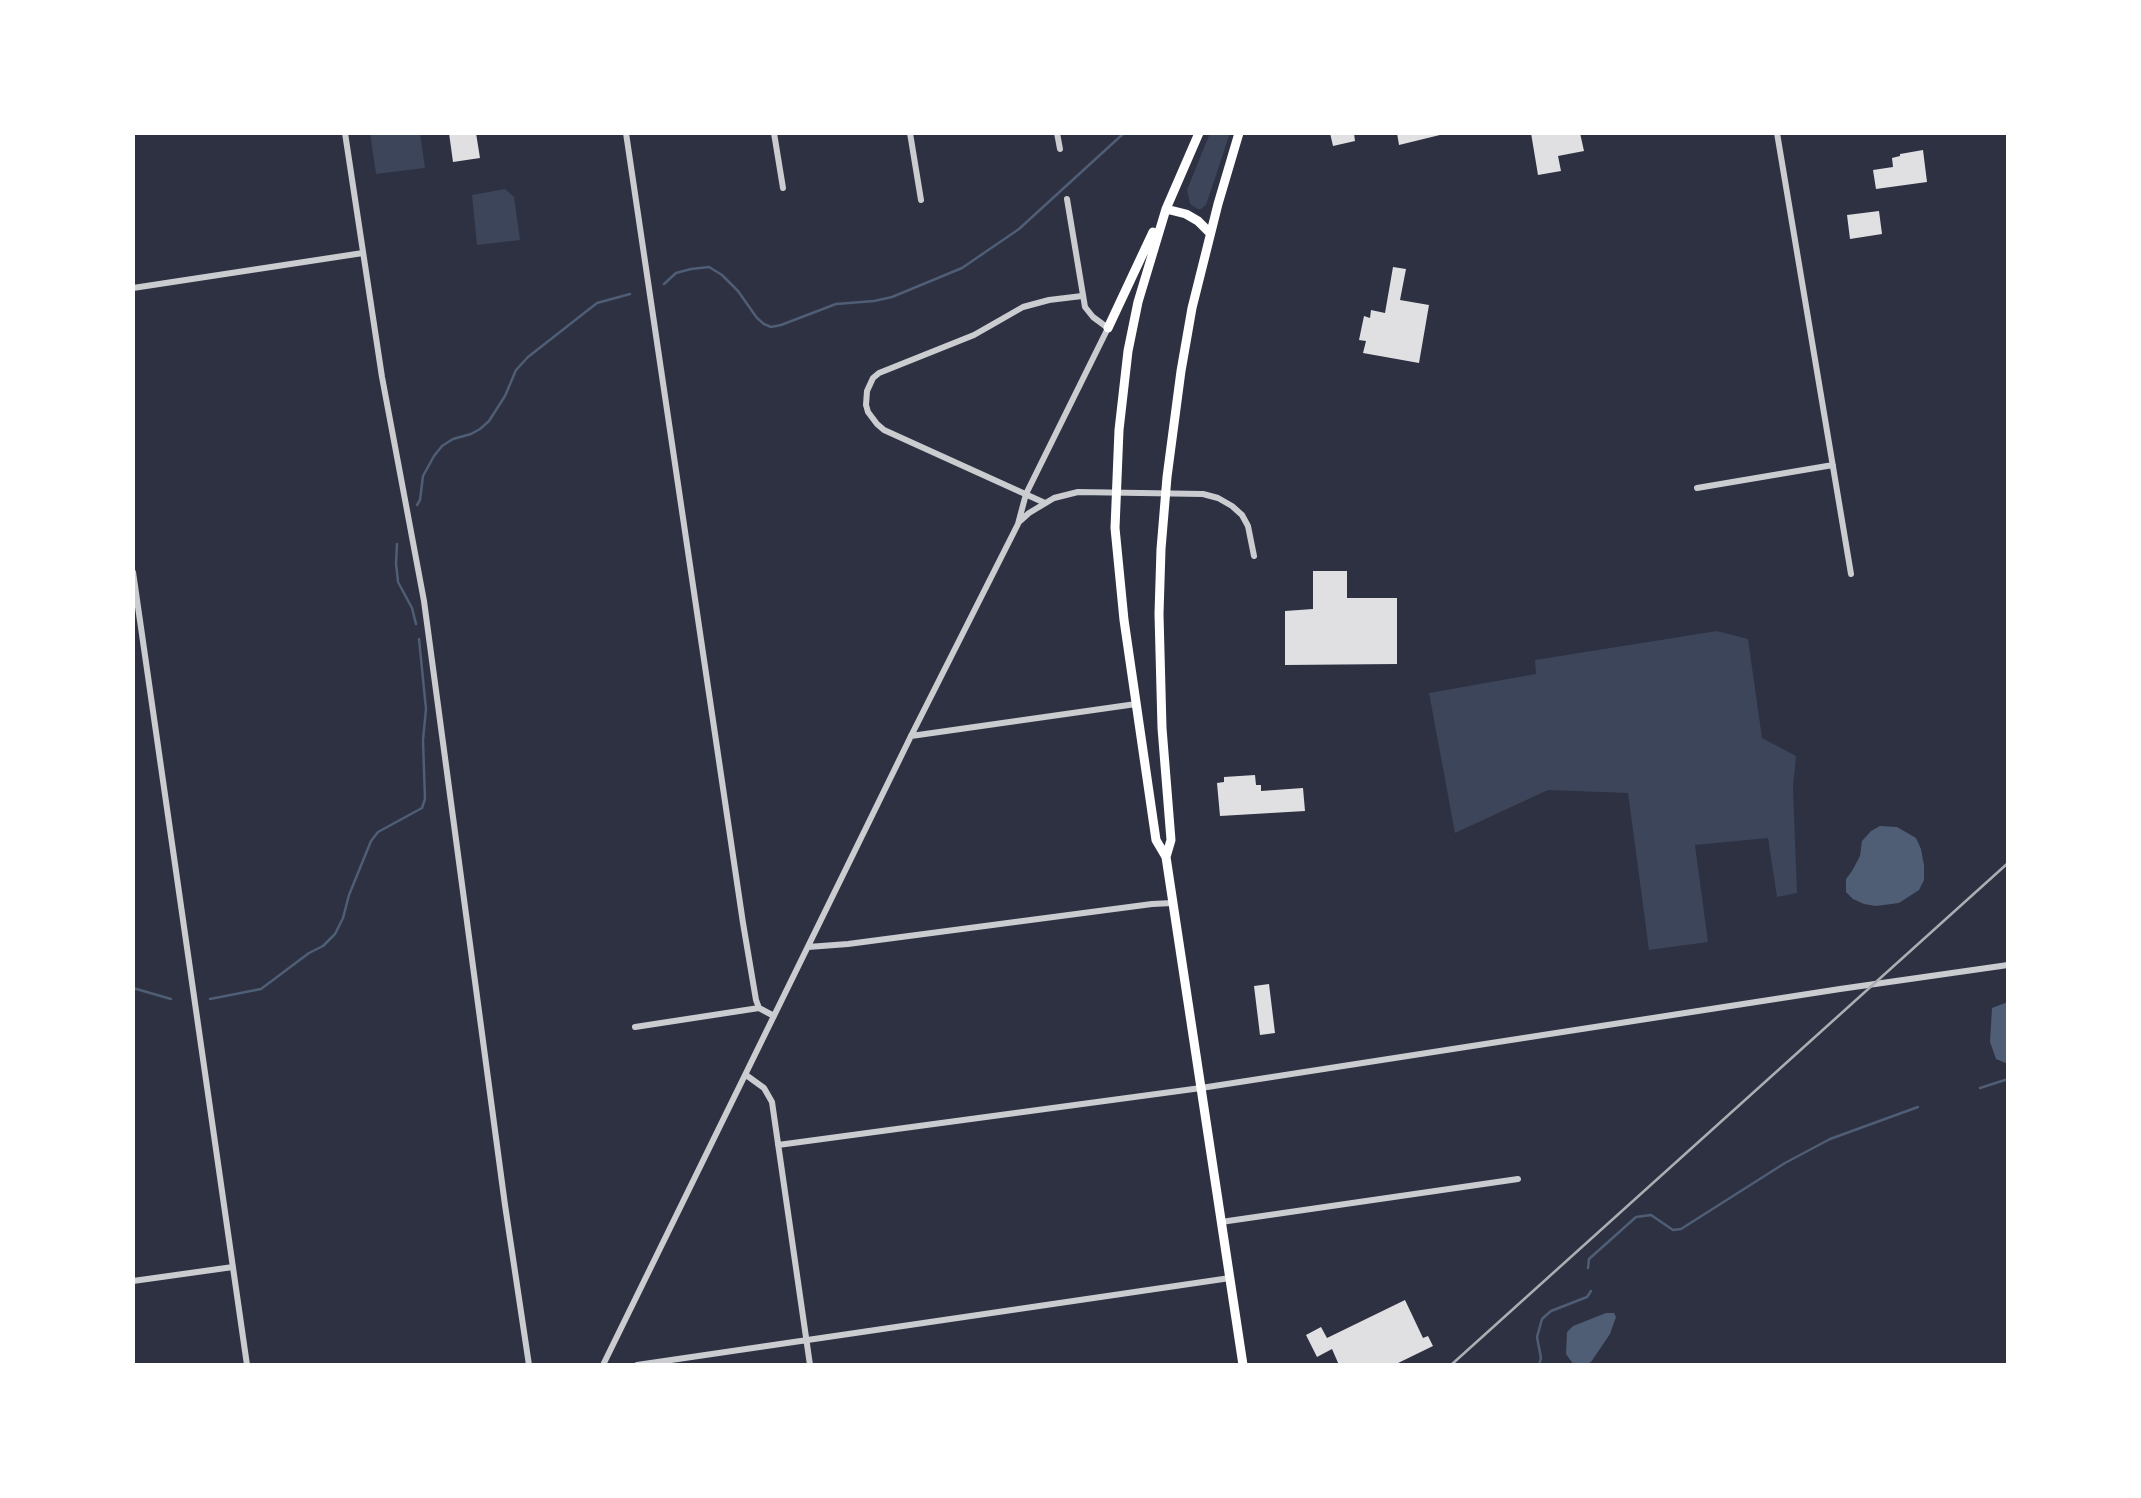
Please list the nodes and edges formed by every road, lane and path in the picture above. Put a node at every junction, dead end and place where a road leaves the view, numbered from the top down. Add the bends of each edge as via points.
1 (345, 133) edge
2 (626, 133) edge
3 (775, 133) edge
4 (910, 133) edge
5 (1057, 133) edge
6 (1199, 133) edge
7 (1239, 133) edge
8 (1777, 133) edge
9 (1060, 149) dead end
10 (783, 188) dead end
11 (920, 200) dead end
12 (1067, 200) dead end
13 (1166, 209) junction
14 (1210, 233) junction
15 (363, 253) junction
16 (133, 288) edge
17 (1082, 296) junction
18 (1108, 328) junction
19 (1833, 465) junction
20 (1697, 488) dead end
21 (1115, 492) junction
22 (1166, 492) junction
23 (1026, 494) junction
24 (1045, 503) junction
25 (1018, 524) junction
26 (1254, 556) dead end
27 (133, 572) edge
28 (1851, 574) dead end
29 (1136, 704) junction
30 (911, 736) junction
31 (1166, 857) junction
32 (1173, 903) junction
33 (808, 947) junction
34 (2008, 965) edge
35 (759, 1008) junction
36 (774, 1016) junction
37 (635, 1027) dead end
38 (746, 1075) junction
39 (1201, 1088) junction
40 (778, 1145) junction
41 (1518, 1179) dead end
42 (1222, 1222) junction
43 (233, 1267) junction
44 (1230, 1278) junction
45 (133, 1281) edge
46 (806, 1339) junction
47 (247, 1365) edge
48 (529, 1365) edge
49 (603, 1365) edge
50 (637, 1365) edge
51 (810, 1365) edge
52 (1243, 1365) edge

1 - 15 street
2 - 35 street
3 - 10 street
4 - 11 street
5 - 9 street
6 - 13 main road
7 - 14 main road
8 - 19 street
12 - 17 street
13 - 14 main road via 1186,214
13 - 18 main road
13 - 21 main road via 1128,351
14 - 22 main road via 1181,371
15 - 16 street
15 - 48 street via 424,601
17 - 18 street via 1088,313
17 - 23 street via 1023,307 974,335 879,373 867,391 868,412 884,430
18 - 23 street
19 - 20 street
19 - 28 street
21 - 22 street
21 - 24 street via 1078,492
21 - 29 main road via 1118,570
22 - 26 street via 1203,494 1232,506 1248,526
22 - 31 main road via 1160,614 1162,728 1171,840
23 - 24 street
23 - 25 street
24 - 25 street
25 - 30 street
27 - 43 street
29 - 30 street
29 - 31 main road via 1156,840
30 - 33 street
31 - 32 main road
32 - 33 street
32 - 39 main road
33 - 36 street
34 - 39 street
35 - 36 street
35 - 37 street
36 - 38 street
38 - 40 street via 769,1094
38 - 49 street
39 - 40 street
39 - 42 main road
40 - 46 street
41 - 42 street
42 - 44 main road
43 - 45 street
43 - 47 street
44 - 46 street
44 - 52 main road
46 - 50 street
46 - 51 street

